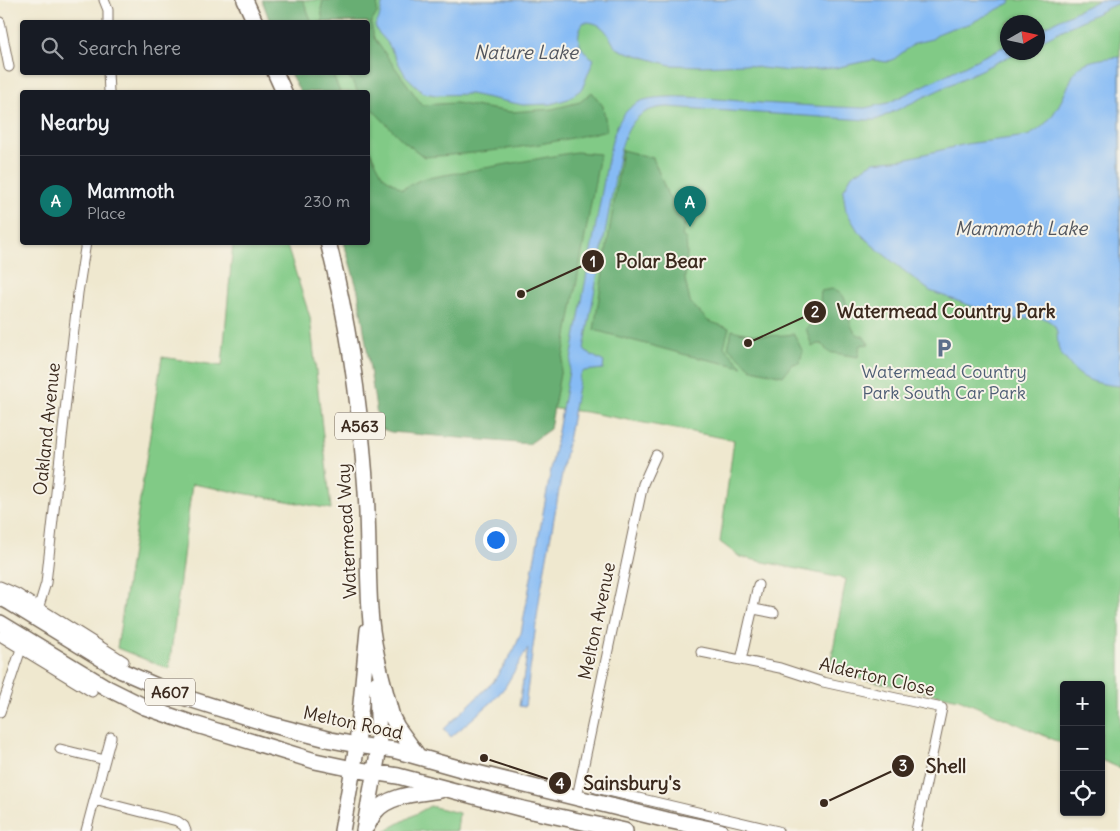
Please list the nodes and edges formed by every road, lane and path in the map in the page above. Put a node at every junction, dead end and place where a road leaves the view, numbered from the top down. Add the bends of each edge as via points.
1 (104, 0) edge
2 (245, 0) edge
3 (108, 20) edge
4 (253, 20) edge
5 (0, 22) edge
6 (9, 67) dead end
7 (108, 75) edge
8 (276, 75) edge
9 (109, 90) edge
10 (283, 90) edge
11 (86, 245) edge
12 (329, 245) edge
13 (656, 455) dead end
14 (0, 586) edge
15 (758, 586) dead end
16 (0, 598) edge
17 (754, 609) junction
18 (370, 611) junction
19 (774, 613) dead end
20 (37, 614) junction
21 (0, 623) edge
22 (0, 636) edge
23 (23, 643) junction
24 (376, 649) junction
25 (701, 652) dead end
26 (741, 660) junction
27 (123, 666) junction
28 (113, 691) junction
29 (92, 692) dead end
30 (0, 712) edge
31 (110, 738) dead end
32 (357, 745) junction
33 (379, 748) junction
34 (60, 749) dead end
35 (418, 756) junction
36 (105, 760) junction
37 (354, 769) junction
38 (376, 772) junction
39 (596, 788) dead end
40 (447, 789) junction
41 (577, 797) junction
42 (94, 800) junction
43 (628, 803) junction
44 (680, 827) edge
45 (86, 831) edge
46 (186, 831) edge
47 (342, 831) edge
48 (364, 831) edge
49 (625, 831) edge
50 (670, 831) edge
51 (720, 831) edge
52 (778, 831) edge
53 (916, 831) edge

1 - 3 street
2 - 4 main road
5 - 6 street
7 - 9 street
8 - 10 main road
11 - 20 street, Oakland Avenue via 46,583
12 - 18 main road, Watermead Way / A563 via 353,366 365,477
13 - 41 street, Melton Avenue via 643,484
14 - 20 street via 16,593
15 - 17 street
16 - 20 main road, Melton Road / A607
17 - 19 street
17 - 26 street
18 - 24 main road, Watermead Way / A563
18 - 32 main road, Watermead Way / A563
20 - 27 main road, Melton Road / A607
21 - 23 main road, A607
22 - 23 street
23 - 28 main road, A607
23 - 29 street
23 - 30 street
24 - 33 main road, Watermead Way / A563
24 - 35 main road, Watermead Way / A563 via 392,718
25 - 26 street, Alderton Close
26 - 53 street, Alderton Close via 780,668 822,682 942,708
27 - 28 main road
27 - 32 main road, Melton Road / A607 via 178,695 294,730
28 - 37 main road, A607 via 145,707 194,724 315,761
31 - 36 street
32 - 33 main road, Melton Road / A607
32 - 37 main road, Watermead Way / A563
33 - 35 main road, Melton Road / A607
33 - 38 main road, Watermead Way / A563
34 - 36 street
35 - 41 main road, Melton Road / A607
36 - 42 street
37 - 38 main road, A607
37 - 47 main road, Watermead Way
38 - 40 main road, A607
38 - 48 main road, Watermead Way
39 - 43 street
40 - 48 main road, A607 via 386,803 376,811
40 - 49 main road, A607 via 524,810
41 - 43 main road, Melton Road / A607
42 - 45 street
42 - 46 street via 177,821
43 - 44 main road, Melton Road / A607
43 - 50 main road
43 - 52 street via 698,811
44 - 51 main road, Melton Road / A607

